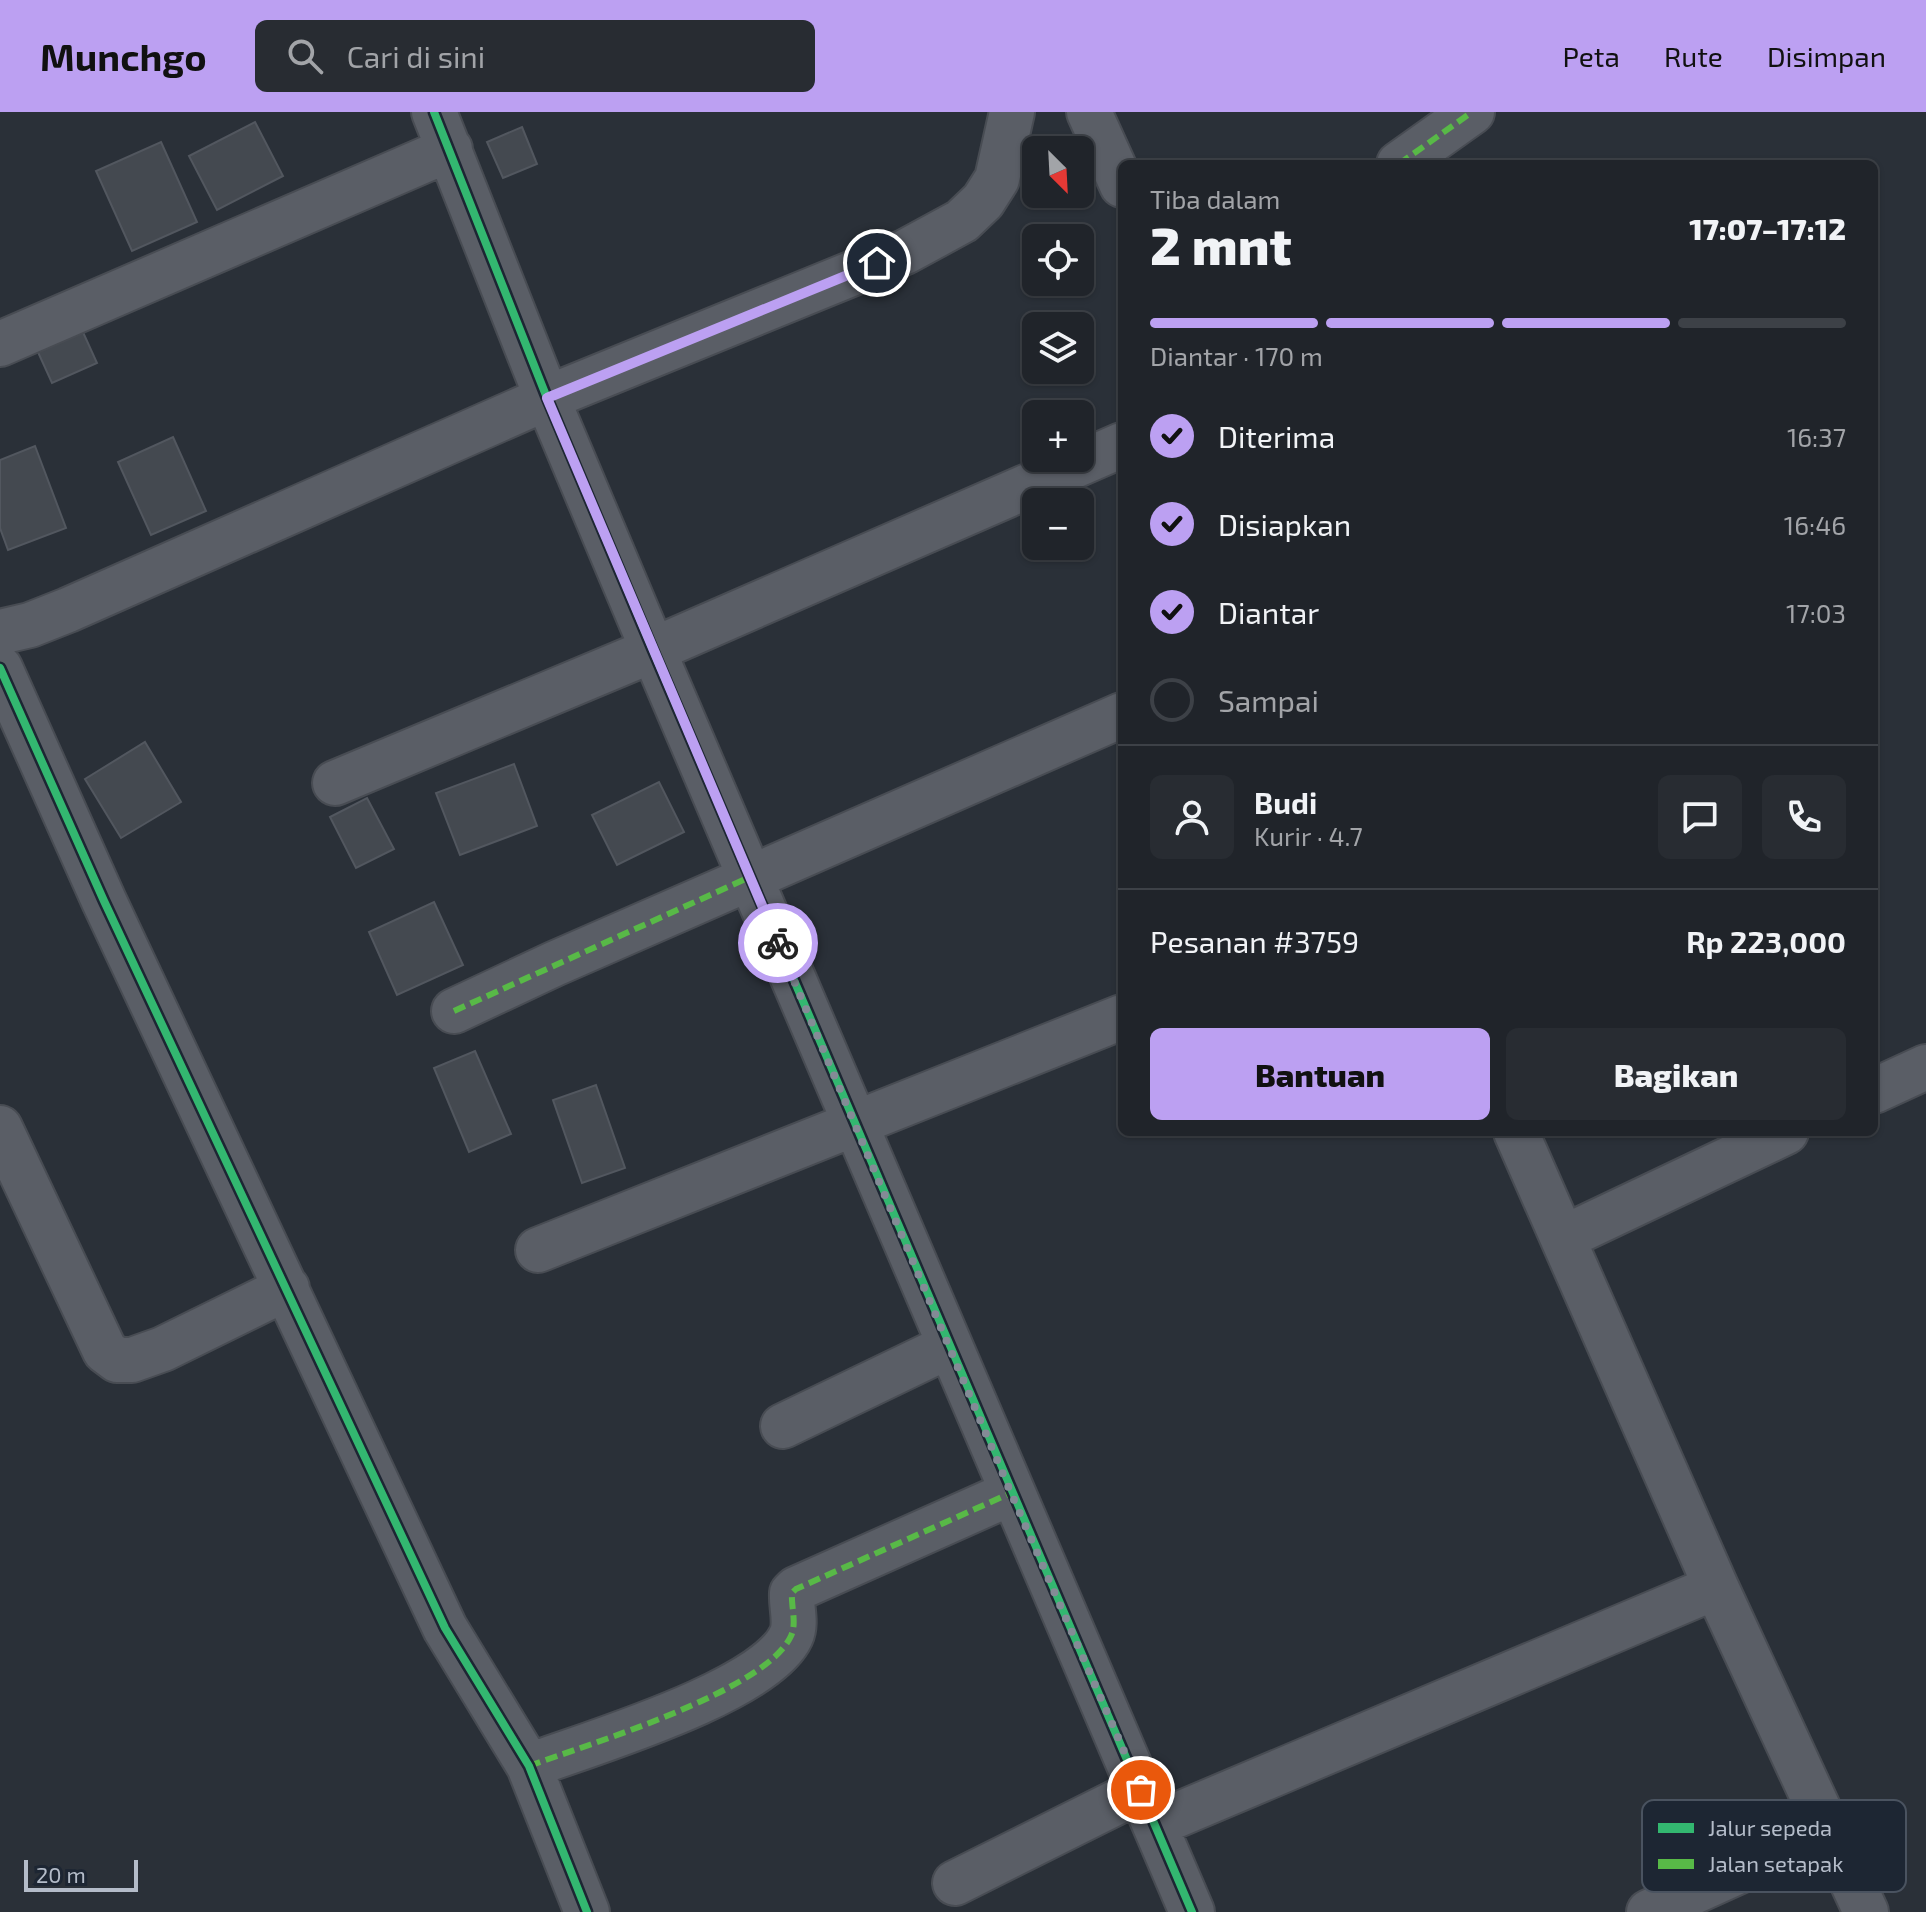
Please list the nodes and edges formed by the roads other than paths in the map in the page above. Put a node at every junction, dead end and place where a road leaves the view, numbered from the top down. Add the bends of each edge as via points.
1 (1012, 112) edge
2 (1089, 112) edge
3 (1472, 112) edge
4 (442, 131) edge
5 (1405, 160) edge
6 (1118, 176) edge
7 (0, 344) edge
8 (547, 398) junction
9 (1118, 447) edge
10 (0, 632) edge
11 (653, 650) junction
12 (0, 668) edge
13 (1118, 717) edge
14 (335, 783) dead end
15 (750, 877) junction
16 (454, 1011) dead end
17 (1118, 1019) edge
18 (1926, 1067) edge
19 (1878, 1089) edge
20 (856, 1125) junction
21 (1518, 1136) edge
22 (1778, 1136) edge
23 (4, 1146) edge
24 (1563, 1238) junction
25 (538, 1250) dead end
26 (287, 1288) junction
27 (949, 1346) junction
28 (783, 1426) dead end
29 (1011, 1493) junction
30 (1716, 1587) junction
31 (529, 1766) junction
32 (1816, 1800) edge
33 (1149, 1807) junction
34 (955, 1883) dead end
35 (1693, 1892) edge
36 (1857, 1892) edge
37 (587, 1912) edge
38 (1192, 1912) edge
39 (1649, 1912) edge
40 (1866, 1912) edge

1 - 8 street via 997,179 962,221 905,252
2 - 6 street
3 - 5 street
4 - 7 street
4 - 8 street
8 - 10 street via 68,610
8 - 11 street
9 - 11 street
11 - 14 street
11 - 15 street
12 - 26 street
13 - 15 street
15 - 16 street
15 - 20 street
17 - 20 street
18 - 19 street
20 - 25 street
20 - 27 street
21 - 24 street
22 - 24 street
23 - 26 street via 105,1351 117,1360 163,1349
24 - 30 street
26 - 31 street via 445,1628
27 - 28 street
27 - 29 street
29 - 31 street via 796,1589 791,1598 791,1636 768,1664 749,1675 690,1706
29 - 33 street
30 - 32 street
30 - 33 street
31 - 37 street
33 - 34 street
33 - 38 street
35 - 39 street
36 - 40 street

